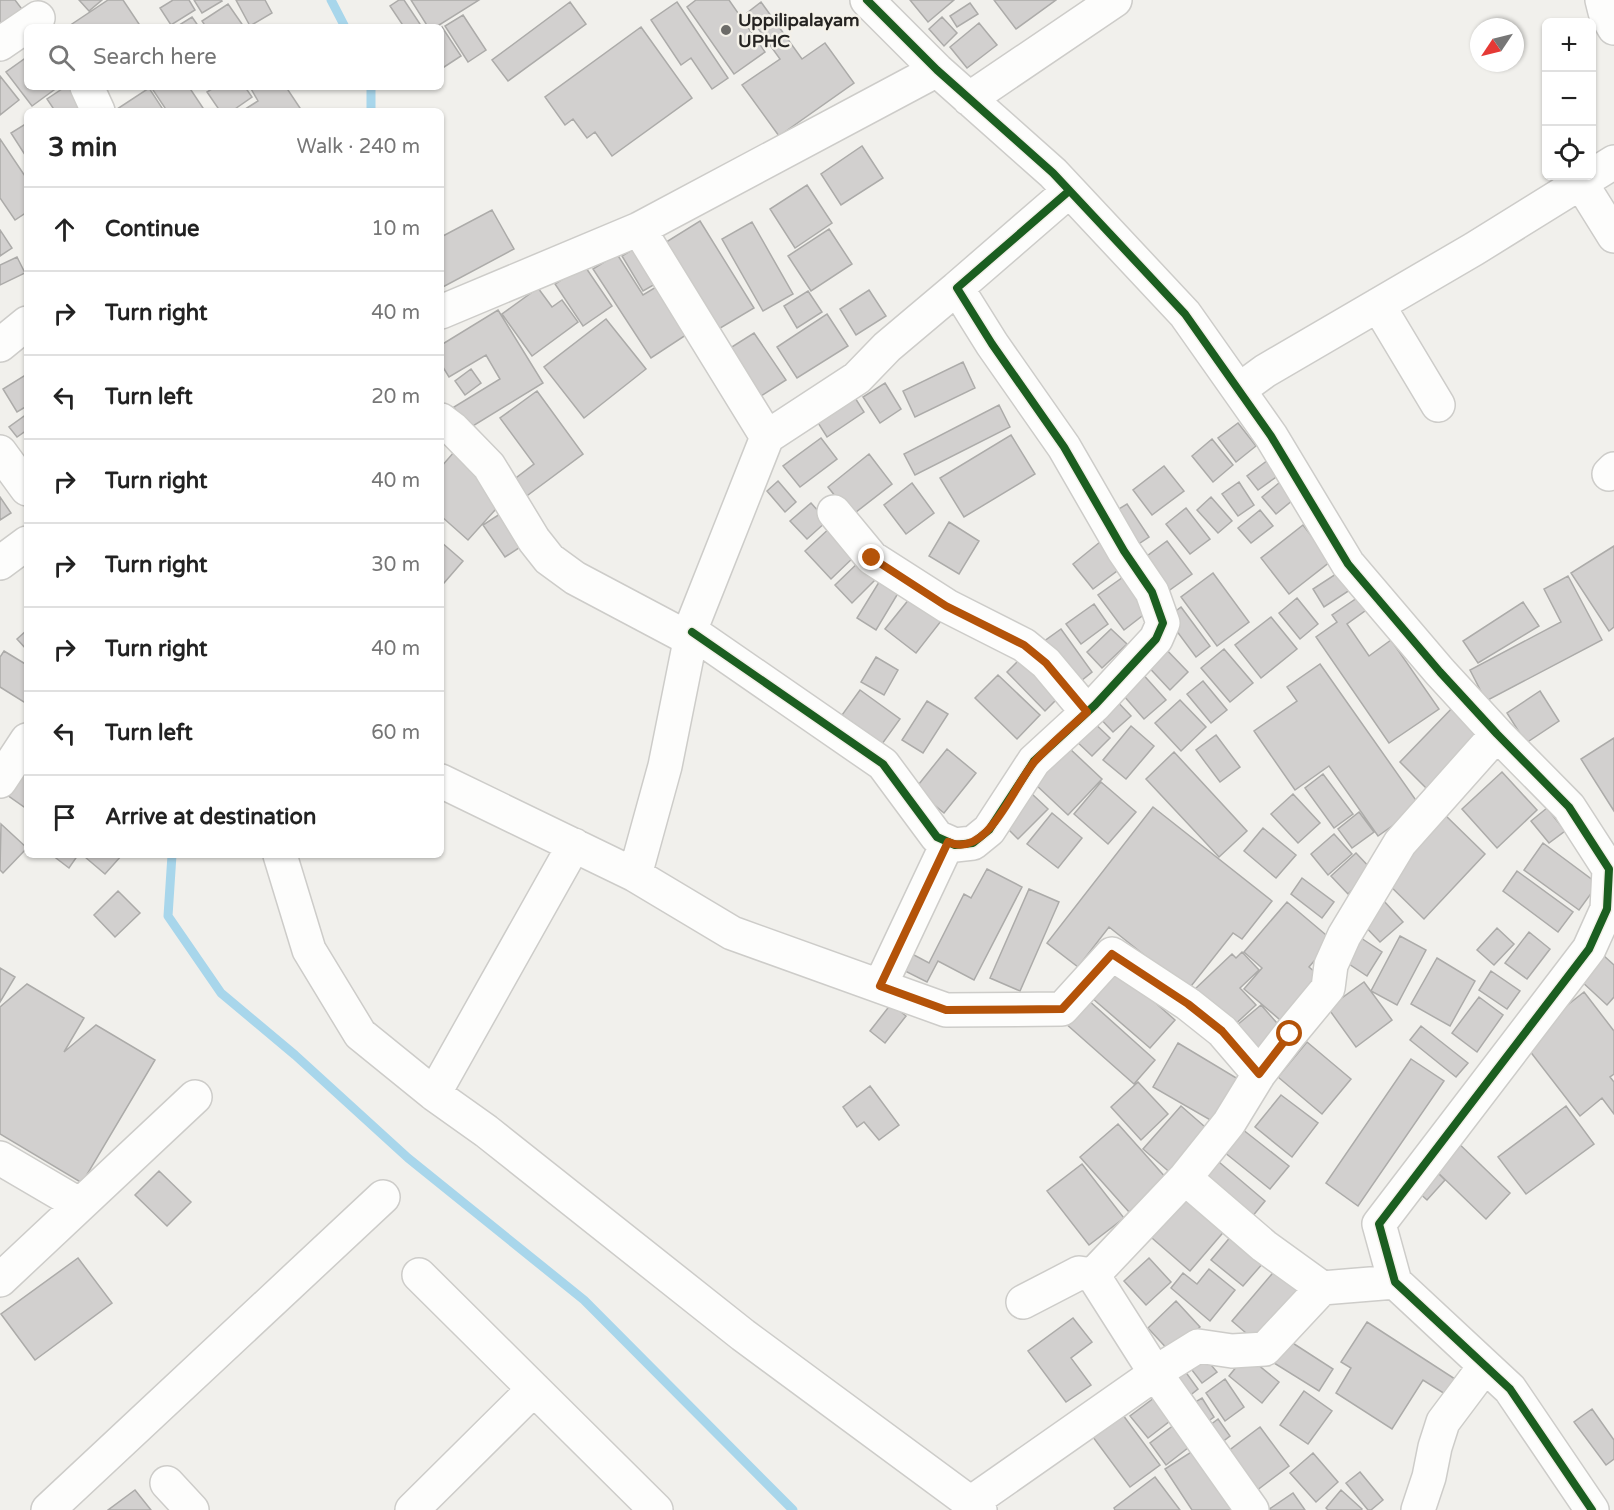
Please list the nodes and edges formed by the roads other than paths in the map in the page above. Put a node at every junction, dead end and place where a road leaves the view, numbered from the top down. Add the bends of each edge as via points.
1 (867, 0) edge
2 (1114, 0) edge
3 (1602, 0) edge
4 (44, 15) edge
5 (30, 24) edge
6 (24, 28) edge
7 (1614, 28) edge
8 (0, 44) edge
9 (937, 70) junction
10 (88, 90) edge
11 (969, 99) junction
12 (97, 108) edge
13 (1614, 162) edge
14 (1581, 183) junction
15 (1069, 191) junction
16 (639, 229) junction
17 (1614, 236) edge
18 (957, 288) junction
19 (1378, 305) junction
20 (444, 311) edge
21 (24, 325) edge
22 (0, 345) edge
23 (1239, 390) junction
24 (1438, 405) dead end
25 (444, 422) edge
26 (767, 437) junction
27 (0, 452) edge
28 (24, 485) edge
29 (834, 512) dead end
30 (24, 545) edge
31 (0, 563) edge
32 (691, 636) junction
33 (1087, 712) junction
34 (1497, 734) junction
35 (24, 745) edge
36 (0, 781) edge
37 (444, 782) edge
38 (948, 842) junction
39 (574, 844) junction
40 (281, 858) edge
41 (635, 875) junction
42 (1610, 908) edge
43 (880, 986) junction
44 (1259, 1074) junction
45 (434, 1094) junction
46 (195, 1097) dead end
47 (0, 1158) edge
48 (1185, 1178) junction
49 (383, 1197) dead end
50 (80, 1205) junction
51 (419, 1275) dead end
52 (1093, 1275) junction
53 (0, 1280) edge
54 (1395, 1282) junction
55 (1322, 1288) junction
56 (1023, 1302) dead end
57 (1485, 1366) junction
58 (1156, 1374) junction
59 (534, 1389) junction
60 (167, 1483) dead end
61 (976, 1506) edge
62 (48, 1510) edge
63 (192, 1510) edge
64 (412, 1510) edge
65 (656, 1510) edge
66 (1252, 1510) edge
67 (1418, 1510) edge
68 (1592, 1510) edge

1 - 9 street
2 - 11 street
3 - 7 street
4 - 5 street
6 - 8 street
9 - 11 street
9 - 16 street
10 - 12 street
11 - 15 street
13 - 14 street
14 - 17 street
14 - 19 street
15 - 18 street
15 - 23 street via 1185,314
16 - 20 street
16 - 26 street
18 - 26 street via 857,378
18 - 33 street via 1064,447 1152,592 1163,623 1156,639
19 - 23 street
19 - 24 street
21 - 22 street
23 - 34 street via 1348,564
25 - 32 street via 489,466 549,559 575,578
26 - 32 street
27 - 28 street
29 - 33 street via 872,558 946,606 1024,645 1046,663
30 - 31 street
32 - 38 street via 883,765 937,837
32 - 41 street via 664,766
33 - 38 street via 1034,761 989,830 973,843
34 - 42 street via 1569,807 1609,869
34 - 44 street via 1400,843 1344,936 1331,965 1328,988
35 - 36 street
37 - 39 street
38 - 43 street
39 - 41 street
39 - 45 street
40 - 45 street via 309,950 360,1034
41 - 43 street via 732,933
42 - 54 street via 1588,950 1379,1224
43 - 44 street via 946,1010 1062,1009 1112,954 1222,1031
44 - 48 street via 1229,1123
45 - 61 street via 743,1335
46 - 50 street
47 - 50 street
48 - 52 street
48 - 55 street via 1264,1246
49 - 62 street
50 - 53 street
51 - 59 street
52 - 56 street via 1079,1273
52 - 58 street
54 - 55 street
54 - 57 street
55 - 58 street via 1265,1348 1233,1351 1198,1346
57 - 67 street via 1443,1422
57 - 68 street via 1509,1389
58 - 61 street
58 - 66 street
59 - 64 street
59 - 65 street
60 - 63 street

